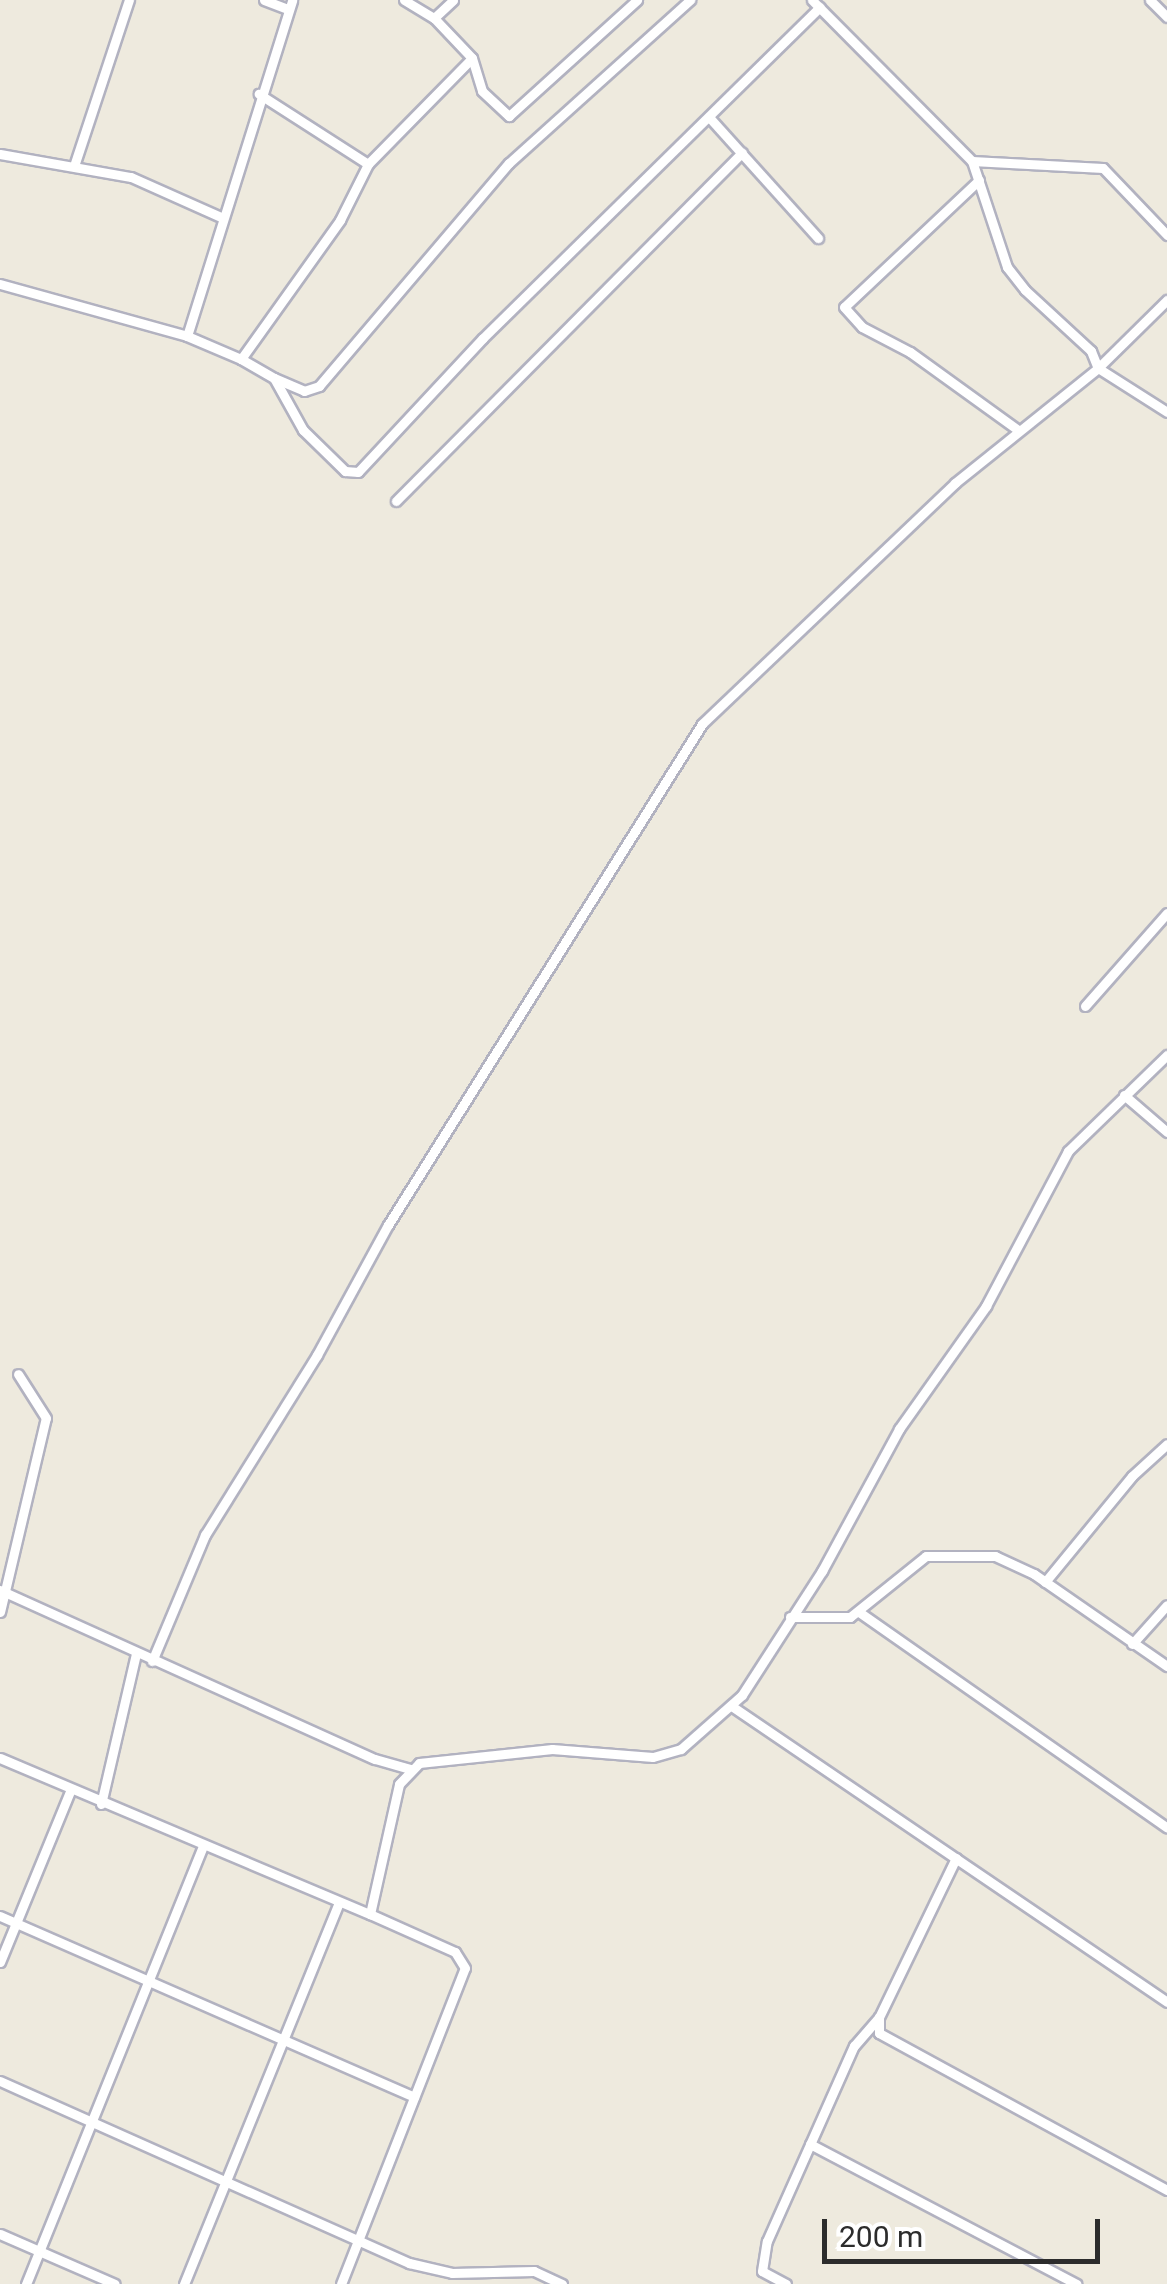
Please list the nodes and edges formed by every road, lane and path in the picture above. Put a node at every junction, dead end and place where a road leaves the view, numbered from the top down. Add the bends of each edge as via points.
1 (128, 0) edge
2 (264, 0) edge
3 (404, 0) edge
4 (452, 0) edge
5 (637, 0) edge
6 (690, 0) edge
7 (1150, 0) edge
8 (816, 3) edge
9 (290, 5) edge
10 (434, 18) junction
11 (1167, 18) edge
12 (472, 58) junction
13 (260, 94) junction
14 (709, 117) junction
15 (742, 152) junction
16 (0, 154) edge
17 (972, 161) junction
18 (368, 164) junction
19 (74, 166) junction
20 (979, 180) junction
21 (227, 196) junction
22 (199, 203) junction
23 (221, 217) junction
24 (1167, 235) edge
25 (818, 238) dead end
26 (0, 284) edge
27 (1167, 302) edge
28 (187, 336) junction
29 (241, 359) junction
30 (1098, 368) junction
31 (274, 378) junction
32 (1167, 412) edge
33 (1018, 430) junction
34 (396, 502) dead end
35 (1167, 913) edge
36 (1085, 1006) dead end
37 (1167, 1055) edge
38 (1124, 1096) junction
39 (1167, 1132) edge
40 (18, 1374) dead end
41 (1167, 1444) edge
42 (1045, 1582) junction
43 (2, 1591) edge
44 (1167, 1605) edge
45 (0, 1612) edge
46 (859, 1612) junction
47 (790, 1617) junction
48 (1132, 1644) junction
49 (136, 1654) junction
50 (152, 1661) junction
51 (1167, 1666) edge
52 (733, 1707) junction
53 (0, 1758) edge
54 (411, 1768) junction
55 (70, 1791) junction
56 (101, 1804) junction
57 (1167, 1828) edge
58 (203, 1846) junction
59 (956, 1858) junction
60 (340, 1903) junction
61 (370, 1914) junction
62 (0, 1916) edge
63 (16, 1922) junction
64 (0, 1962) edge
65 (150, 1982) junction
66 (1167, 2002) edge
67 (879, 2017) junction
68 (281, 2043) junction
69 (0, 2081) edge
70 (414, 2098) junction
71 (90, 2122) junction
72 (810, 2144) junction
73 (226, 2181) junction
74 (1167, 2190) edge
75 (0, 2234) edge
76 (358, 2240) junction
77 (40, 2250) junction
78 (26, 2284) edge
79 (116, 2284) edge
80 (184, 2284) edge
81 (341, 2284) edge
82 (562, 2284) edge
83 (786, 2284) edge
84 (1077, 2284) edge

1 - 19 street
2 - 9 street
3 - 10 street
4 - 10 street
5 - 12 street via 509,116 482,91
6 - 31 street via 509,163 319,386 304,391
7 - 11 street
8 - 14 street
8 - 17 street
9 - 13 street
10 - 12 street
12 - 18 street
13 - 18 street
13 - 21 street
14 - 15 street
14 - 31 street via 483,338 358,472 345,470 303,430
15 - 25 street
15 - 34 street
16 - 19 street
17 - 20 street
17 - 24 street via 1104,168
18 - 29 street via 340,220
19 - 22 street via 131,177
20 - 30 street via 1007,266 1090,351
20 - 33 street via 844,306 862,327 900,345
21 - 22 street
21 - 23 street
22 - 23 street
23 - 28 street
26 - 28 street
27 - 30 street
28 - 29 street
29 - 31 street
30 - 32 street
30 - 33 street
33 - 50 street via 817,610 695,734 388,1225 318,1355 215,1519
35 - 36 street
37 - 38 street
38 - 39 street
38 - 47 street via 1068,1152 986,1306 899,1429
40 - 43 street via 46,1418
41 - 42 street via 1132,1476
42 - 46 street via 994,1556 926,1556
42 - 48 street
43 - 45 street
43 - 49 street
44 - 48 street
46 - 47 street via 838,1620
46 - 57 street
47 - 52 street
48 - 51 street
49 - 50 street
49 - 56 street
50 - 54 street
52 - 54 street via 666,1755 552,1749 438,1758
52 - 59 street
53 - 55 street
54 - 61 street via 397,1793
55 - 56 street
55 - 63 street
56 - 58 street
58 - 60 street
58 - 65 street
59 - 66 street
59 - 67 street
60 - 61 street
60 - 68 street
61 - 70 street via 455,1952 465,1964
62 - 63 street
63 - 64 street
63 - 65 street
65 - 68 street
65 - 71 street
67 - 72 street via 854,2046
67 - 74 street via 877,2030 886,2041
68 - 70 street
68 - 73 street
69 - 71 street
70 - 76 street
71 - 73 street
71 - 77 street
72 - 83 street via 764,2256 762,2271
72 - 84 street
73 - 76 street
73 - 80 street
75 - 77 street
76 - 81 street
76 - 82 street via 434,2270 534,2271
77 - 78 street
77 - 79 street

